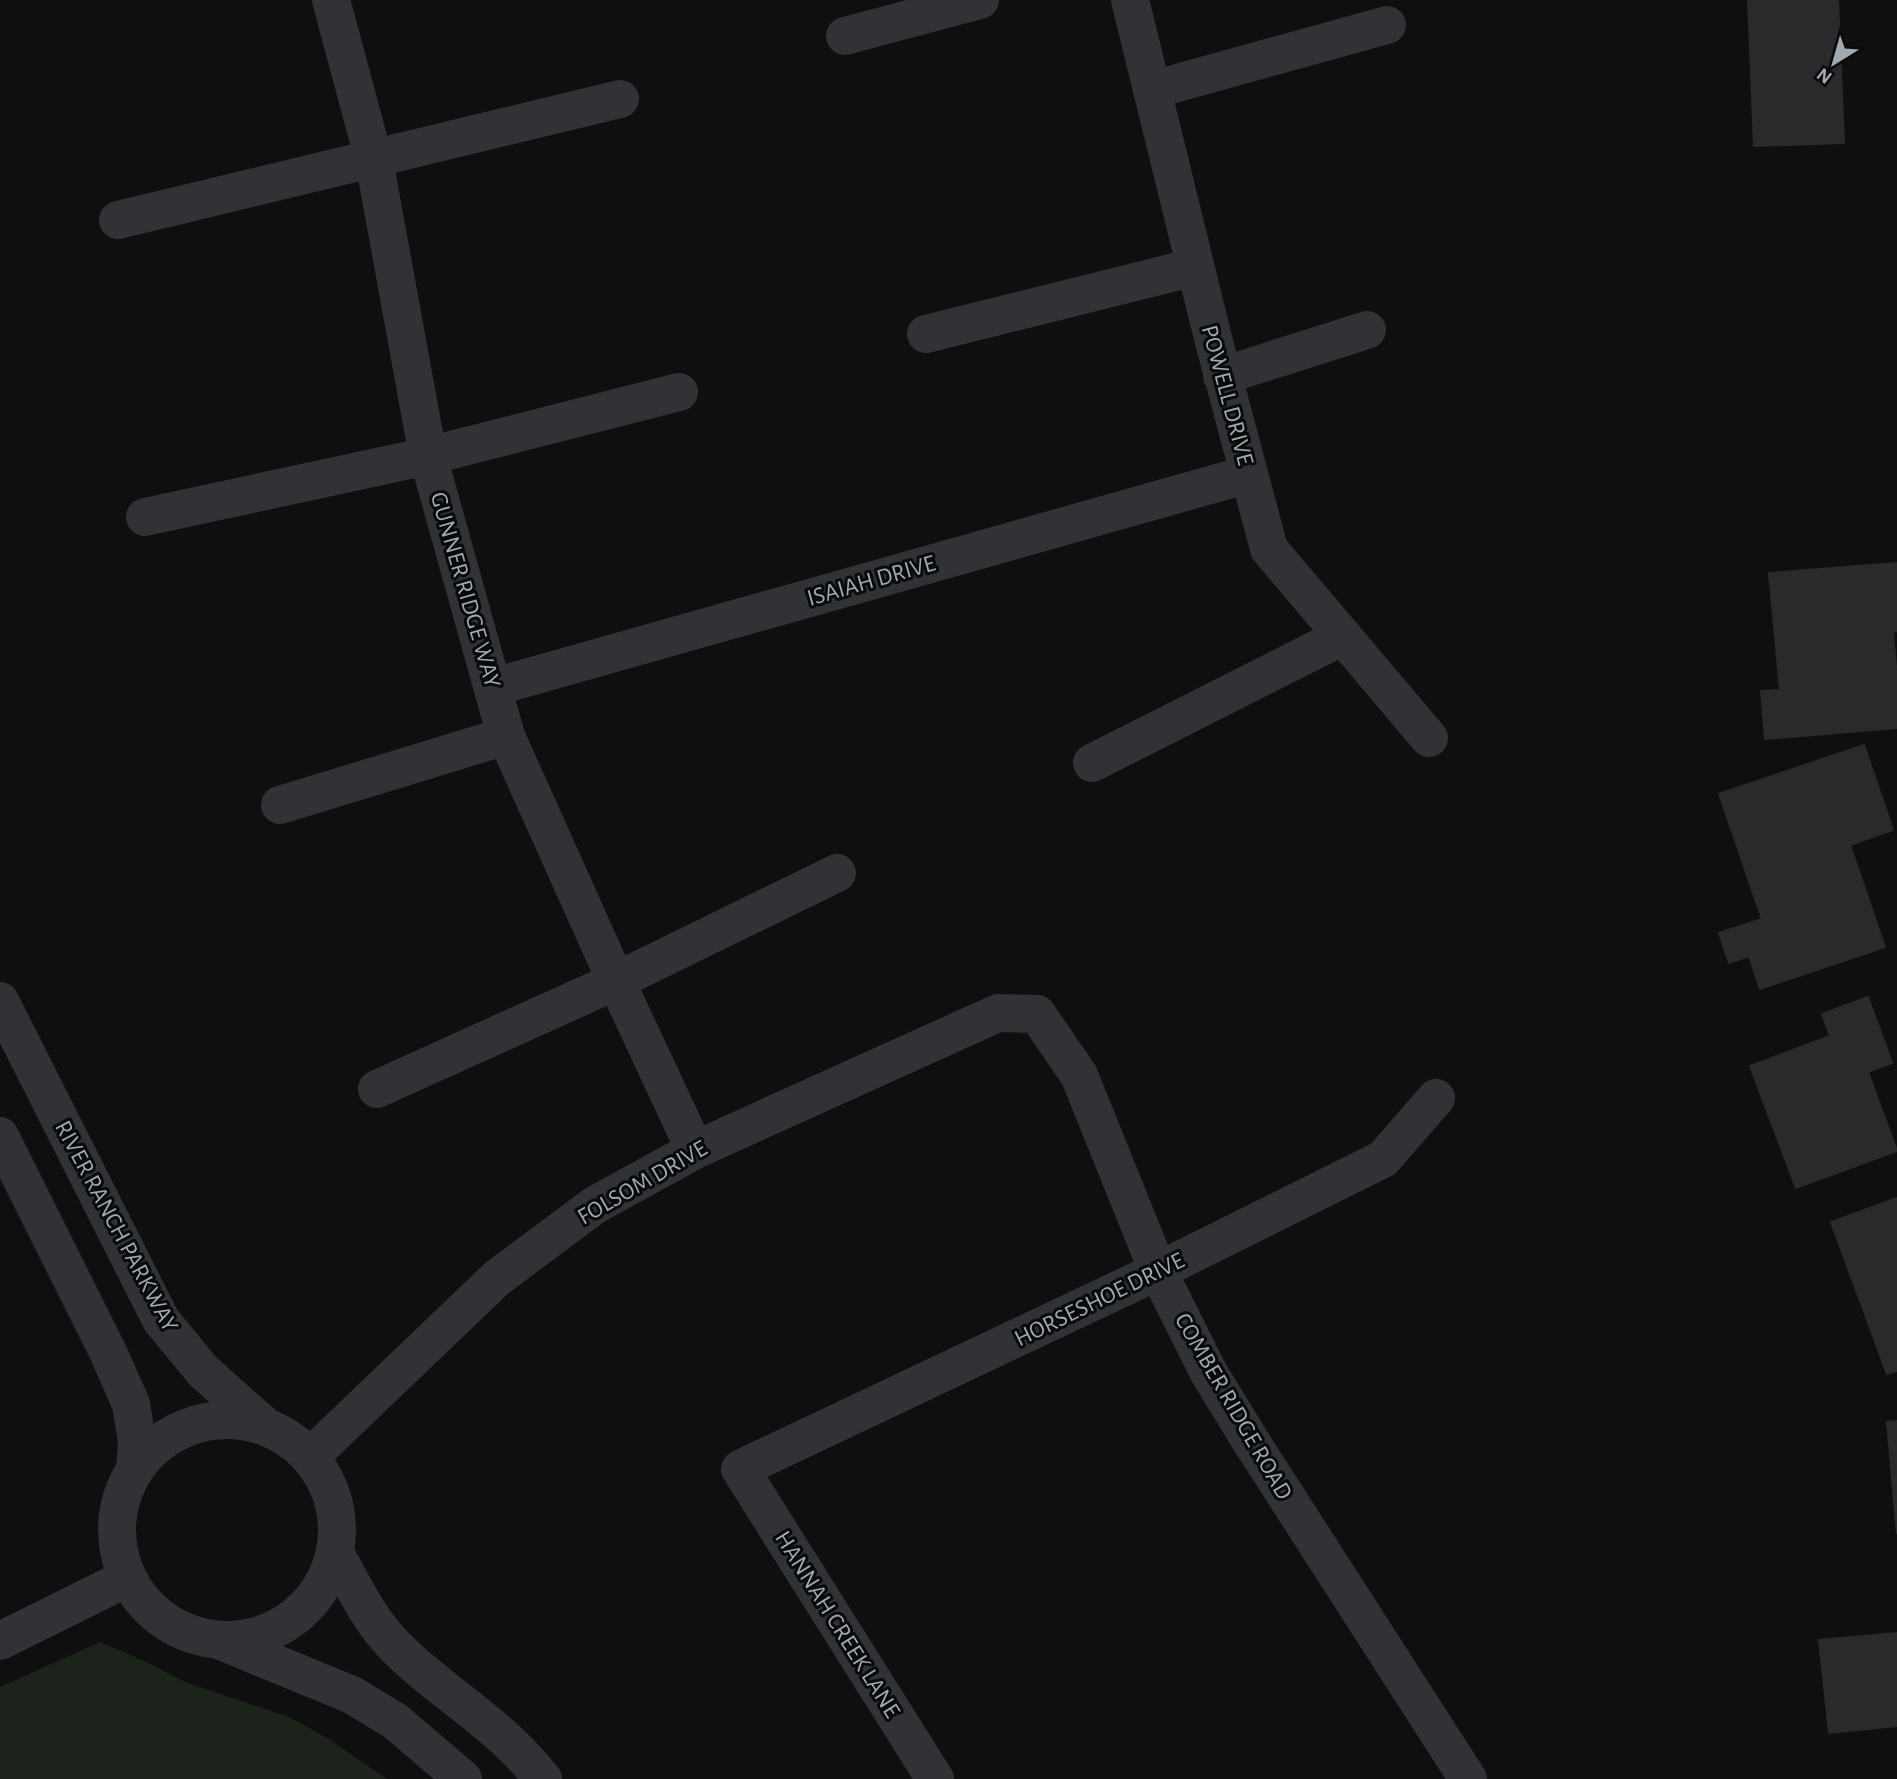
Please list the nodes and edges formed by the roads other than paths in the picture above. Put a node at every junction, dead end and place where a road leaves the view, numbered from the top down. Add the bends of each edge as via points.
1 (331, 0) edge
2 (980, 0) edge
3 (1130, 0) edge
4 (1387, 25) dead end
5 (845, 36) dead end
6 (1152, 90) junction
7 (620, 99) dead end
8 (374, 159) junction
9 (118, 220) dead end
10 (1195, 267) junction
11 (1367, 330) dead end
12 (926, 334) dead end
13 (1222, 376) junction
14 (679, 392) dead end
15 (428, 456) junction
16 (1249, 474) junction
17 (145, 517) dead end
18 (1343, 636) junction
19 (494, 687) junction
20 (506, 736) junction
21 (1429, 738) dead end
22 (1092, 763) dead end
23 (280, 805) dead end
24 (837, 873) dead end
25 (615, 981) junction
26 (0, 1001) edge
27 (1037, 1014) joint
28 (377, 1089) dead end
29 (1436, 1098) dead end
30 (0, 1136) edge
31 (695, 1150) junction
32 (1158, 1271) junction
33 (266, 1427) junction
34 (310, 1457) junction
35 (135, 1469) junction
36 (740, 1469) joint
37 (335, 1553) junction
38 (127, 1578) junction
39 (219, 1640) junction
40 (0, 1641) edge
41 (463, 1779) edge
42 (543, 1779) edge
43 (935, 1779) edge
44 (1468, 1779) edge

1 - 8 street, GUNNER RIDGE WAY
2 - 5 street
3 - 6 street, POWELL DRIVE
4 - 6 street
6 - 10 street, POWELL DRIVE
7 - 8 street
8 - 9 street
8 - 15 street, GUNNER RIDGE WAY
10 - 12 street
10 - 13 street, POWELL DRIVE
11 - 13 street
13 - 16 street, POWELL DRIVE
14 - 15 street
15 - 17 street
15 - 19 street, GUNNER RIDGE WAY
16 - 18 street, POWELL DRIVE via 1269,549
16 - 19 street, ISAIAH DRIVE
18 - 21 street, POWELL DRIVE
18 - 22 street
19 - 20 street, GUNNER RIDGE WAY
20 - 23 street
20 - 25 street, GUNNER RIDGE WAY
24 - 25 street
25 - 28 street
25 - 31 street, GUNNER RIDGE WAY
26 - 33 street, RIVER RANCH PARKWAY via 161,1320 203,1371
27 - 31 street, FOLSOM DRIVE via 998,1013
27 - 32 street, COMBER RIDGE ROAD via 1079,1074
29 - 32 street, HORSESHOE DRIVE via 1383,1159
30 - 35 street via 131,1404 137,1442
31 - 34 street, FOLSOM DRIVE via 595,1205 497,1278
32 - 36 street, HORSESHOE DRIVE
32 - 44 street, COMBER RIDGE ROAD via 1209,1373
33 - 34 street
33 - 35 street via 234,1419 193,1425 170,1434
34 - 37 street via 331,1492 338,1533
35 - 38 street via 122,1494 117,1522 118,1551
36 - 43 street, HANNAH CREEK LANE
37 - 39 street via 316,1596 294,1618 250,1637
37 - 42 street via 390,1641 523,1755
38 - 39 street via 146,1605 172,1625
38 - 40 street
39 - 41 street via 352,1695 395,1721

